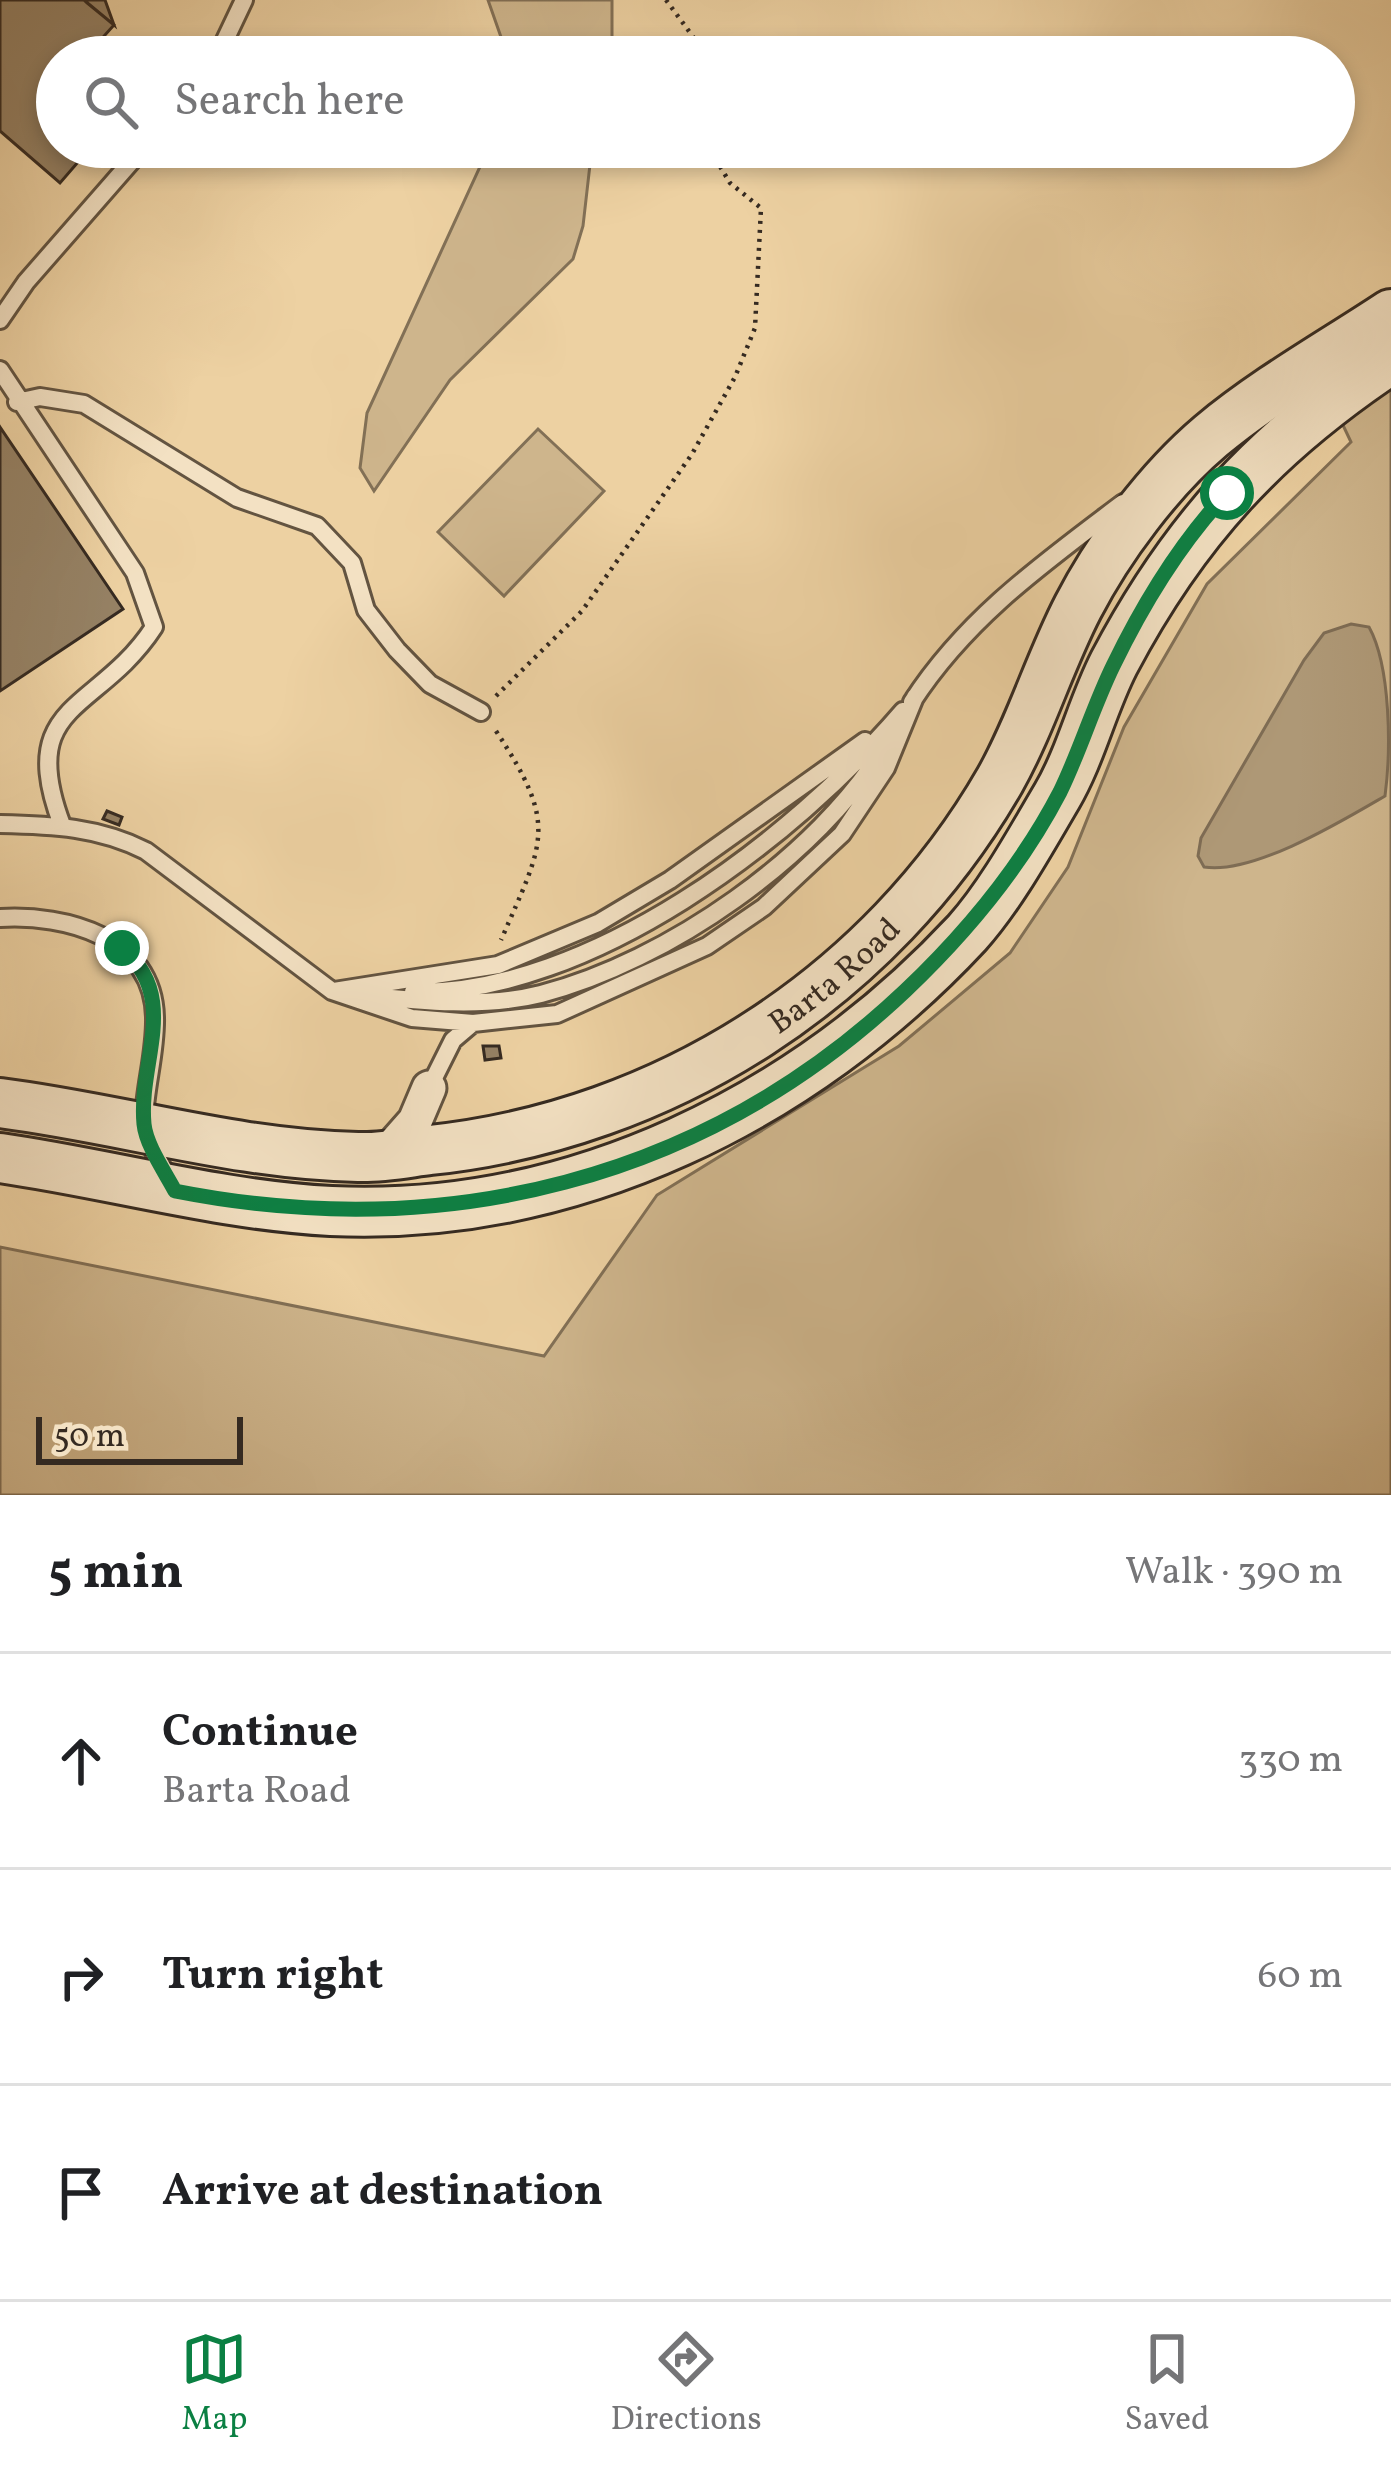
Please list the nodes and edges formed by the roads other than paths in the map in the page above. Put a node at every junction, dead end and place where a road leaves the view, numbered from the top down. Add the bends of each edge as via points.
1 (244, 0) edge
2 (227, 36) edge
3 (126, 168) edge
4 (1391, 314) edge
5 (0, 320) edge
6 (1391, 359) edge
7 (0, 370) edge
8 (1331, 376) junction
9 (17, 402) junction
10 (1210, 437) junction
11 (915, 697) junction
12 (481, 712) road end
13 (0, 824) edge
14 (62, 825) junction
15 (0, 917) edge
16 (500, 943) road end
17 (504, 963) junction
18 (332, 991) junction
19 (473, 1023) junction
20 (429, 1088) joint
21 (0, 1103) edge
22 (144, 1125) junction
23 (385, 1155) junction
24 (0, 1158) edge
25 (175, 1191) junction

1 - 2 lane
3 - 5 lane
4 - 8 street, Barta Road
6 - 8 street, Barta Road
7 - 9 lane
8 - 10 street, Barta Road
8 - 25 street, Barta Road via 1173,559 1112,667 1059,793 970,930 856,1037 752,1108 666,1150 502,1198 338,1211
9 - 12 lane via 84,404 237,497 317,526 352,563 366,610 397,650 430,684
9 - 14 lane via 135,573 154,627 133,660 72,708 46,743 47,785
10 - 11 lane via 1006,592
10 - 23 street, Barta Road via 1133,522 1079,604 1002,777 952,855 884,932 796,1010 697,1074 602,1113 492,1144
11 - 17 lane via 854,752 670,880 598,923
11 - 18 lane via 858,764 739,866 613,941 503,978 425,992
11 - 18 lane via 832,816 779,866 621,967 537,995 430,1003
11 - 19 lane via 886,768 842,834 764,907 707,946 557,1015
13 - 14 lane
14 - 18 lane via 146,851
15 - 22 lane via 73,925 134,958 155,1012
16 - 17 lane
17 - 18 lane
18 - 19 lane via 412,1018
19 - 20 lane via 436,1066
20 - 23 street via 415,1121
21 - 22 street, Barta Road
22 - 23 street, Barta Road via 215,1141
22 - 25 lane
24 - 25 street, Barta Road

